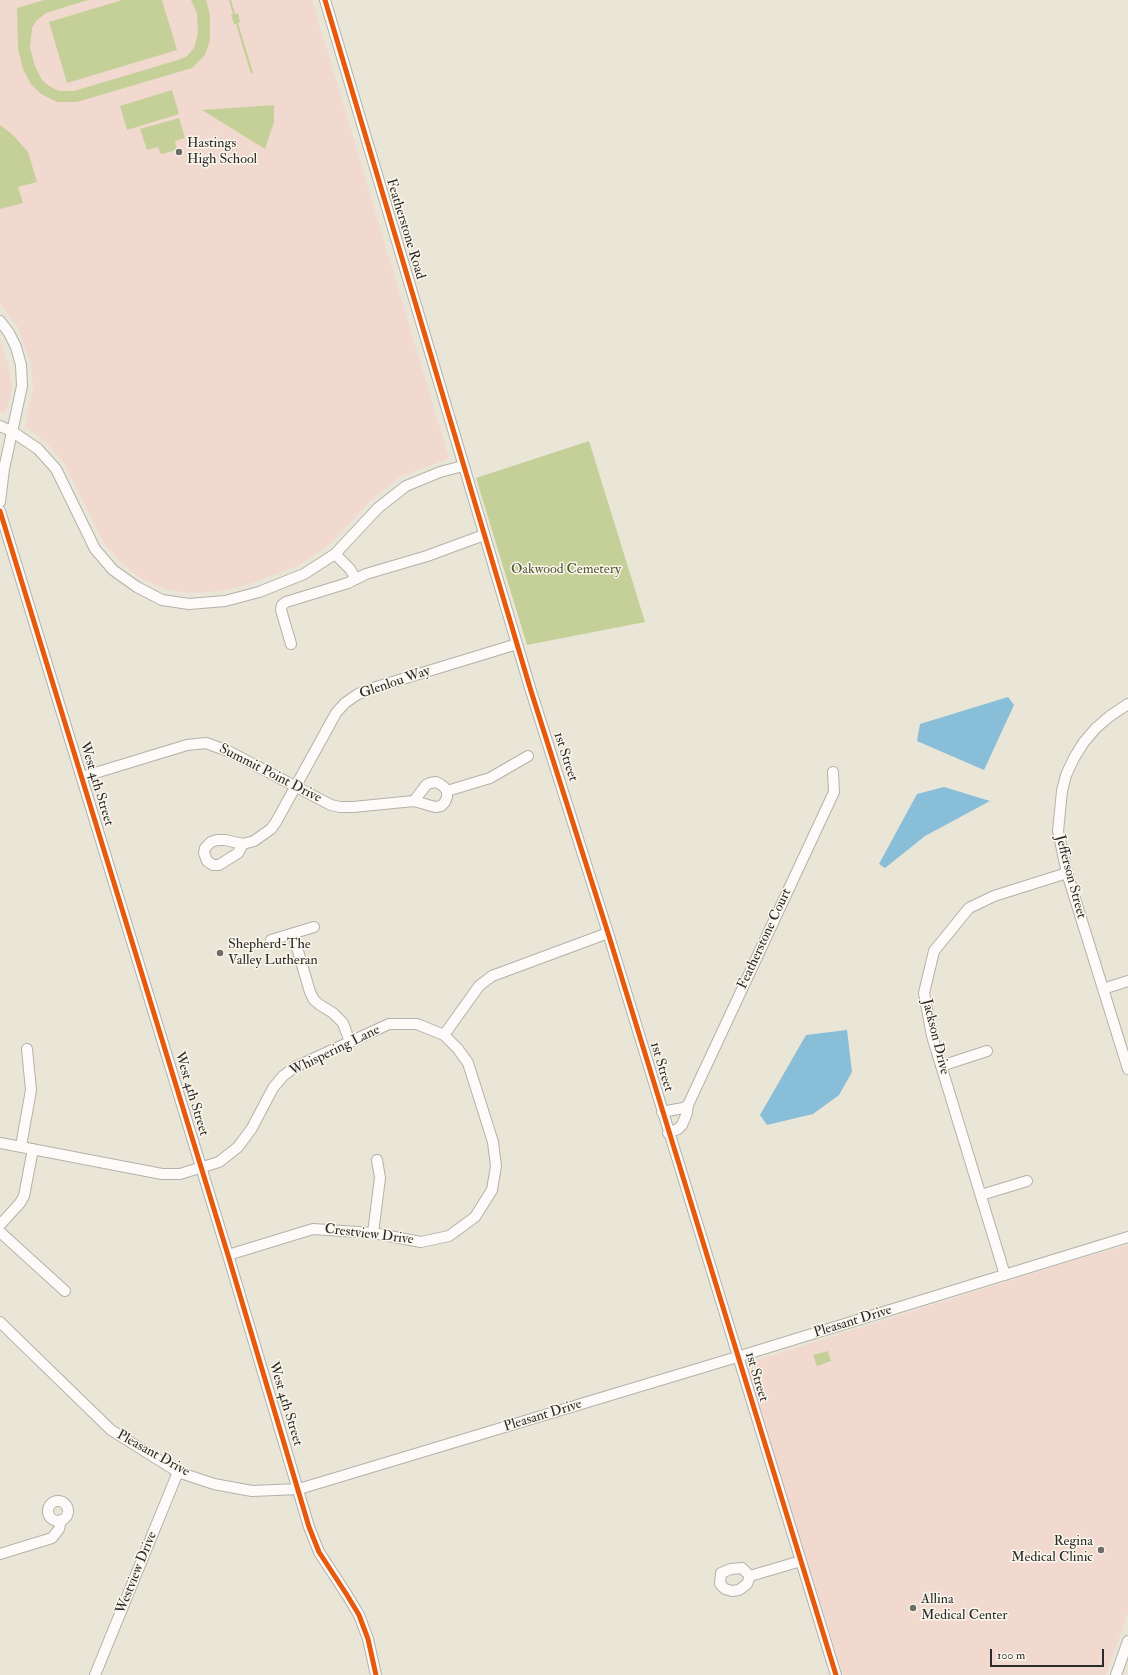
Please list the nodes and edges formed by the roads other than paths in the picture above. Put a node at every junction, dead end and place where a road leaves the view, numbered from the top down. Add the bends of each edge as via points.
1 (325, 0) edge
2 (0, 321) edge
3 (0, 426) edge
4 (13, 432) junction
5 (463, 466) junction
6 (0, 502) edge
7 (0, 511) edge
8 (484, 536) junction
9 (335, 554) junction
10 (356, 579) junction
11 (292, 644) dead end
12 (517, 644) junction
13 (1128, 704) edge
14 (528, 756) dead end
15 (833, 772) dead end
16 (82, 777) junction
17 (295, 786) junction
18 (447, 791) junction
19 (414, 801) junction
20 (243, 844) dead end
21 (1067, 873) junction
22 (314, 927) dead end
23 (608, 933) junction
24 (293, 934) junction
25 (271, 940) dead end
26 (1128, 981) edge
27 (1103, 989) junction
28 (444, 1035) junction
29 (350, 1042) junction
30 (26, 1049) dead end
31 (987, 1052) dead end
32 (941, 1066) junction
33 (1128, 1070) edge
34 (688, 1105) junction
35 (662, 1112) junction
36 (668, 1133) junction
37 (0, 1143) edge
38 (21, 1146) junction
39 (33, 1149) junction
40 (378, 1160) dead end
41 (201, 1168) junction
42 (1027, 1181) dead end
43 (981, 1195) junction
44 (0, 1225) edge
45 (0, 1232) edge
46 (373, 1233) junction
47 (1128, 1237) edge
48 (228, 1255) junction
49 (1005, 1275) junction
50 (65, 1291) dead end
51 (0, 1322) edge
52 (737, 1357) junction
53 (178, 1472) junction
54 (299, 1489) junction
55 (61, 1520) dead end
56 (0, 1554) edge
57 (801, 1561) junction
58 (750, 1576) dead end
59 (1128, 1641) edge
60 (96, 1675) edge
61 (376, 1675) edge
62 (836, 1675) edge
63 (1116, 1675) edge

1 - 5 street, Featherstone Road
2 - 4 street via 9,333 21,365 22,386
3 - 4 street
4 - 6 street via 4,469
4 - 9 street via 38,449 56,469 95,549 113,570 137,588 162,600 189,604 225,601 259,592 304,574
5 - 8 street, 1st Street
5 - 9 street via 406,486 378,508
7 - 16 street, West 4th Street
8 - 10 street
8 - 12 street, 1st Street
9 - 10 street
10 - 11 street via 282,605 281,610
12 - 17 street, Glenlou Way via 358,694 336,713
12 - 23 street, 1st Street
13 - 21 street, Jefferson Street via 1096,728 1066,775 1058,831
14 - 18 street via 490,778
15 - 34 street, Featherstone Court via 834,792
16 - 17 street, Summit Point Drive via 199,743 214,745 228,751
16 - 41 street, West 4th Street
17 - 19 street, Summit Point Drive via 340,807
17 - 20 street, Glenlou Way via 271,829 254,841
18 - 19 street via 445,802 441,806 429,807
18 - 19 street via 436,782 430,783
21 - 27 street, Jefferson Street
21 - 32 street, Jackson Drive via 994,896 969,908 934,951 924,993
22 - 24 street
23 - 28 street via 492,976 479,986
23 - 35 street, 1st Street
24 - 25 street
24 - 29 street via 314,1000 343,1023
26 - 27 street
27 - 33 street, Jefferson Street
28 - 29 street, Whispering Lane via 417,1024 389,1024
28 - 46 street, Crestview Drive via 458,1048 468,1063 493,1142 496,1166 492,1190 475,1217 449,1236 421,1242
29 - 41 street, Whispering Lane via 295,1067 283,1076 273,1088 252,1128 238,1147 219,1162
30 - 38 street via 31,1090
31 - 32 street
32 - 43 street, Jackson Drive
34 - 35 street
34 - 36 street, Featherstone Court via 682,1125
35 - 36 street, 1st Street
36 - 52 street, 1st Street
37 - 38 street, Whispering Lane
38 - 39 street, Whispering Lane
39 - 41 street, Whispering Lane via 162,1174 180,1174
39 - 44 street via 24,1196
40 - 46 street via 380,1178
41 - 48 street, West 4th Street
42 - 43 street
43 - 49 street, Jackson Drive
45 - 50 street
46 - 48 street, Crestview Drive via 314,1229
47 - 49 street, Pleasant Drive
48 - 54 street, West 4th Street
49 - 52 street, Pleasant Drive
51 - 53 street, Pleasant Drive via 111,1430
52 - 54 street, Pleasant Drive
52 - 57 street, 1st Street
53 - 54 street, Pleasant Drive via 214,1484 252,1491
53 - 60 street, Westview Drive
54 - 61 street, West 4th Street via 319,1552 359,1615 368,1639
55 - 56 street via 60,1529 52,1538
57 - 58 street
57 - 62 street, 1st Street
59 - 63 street

